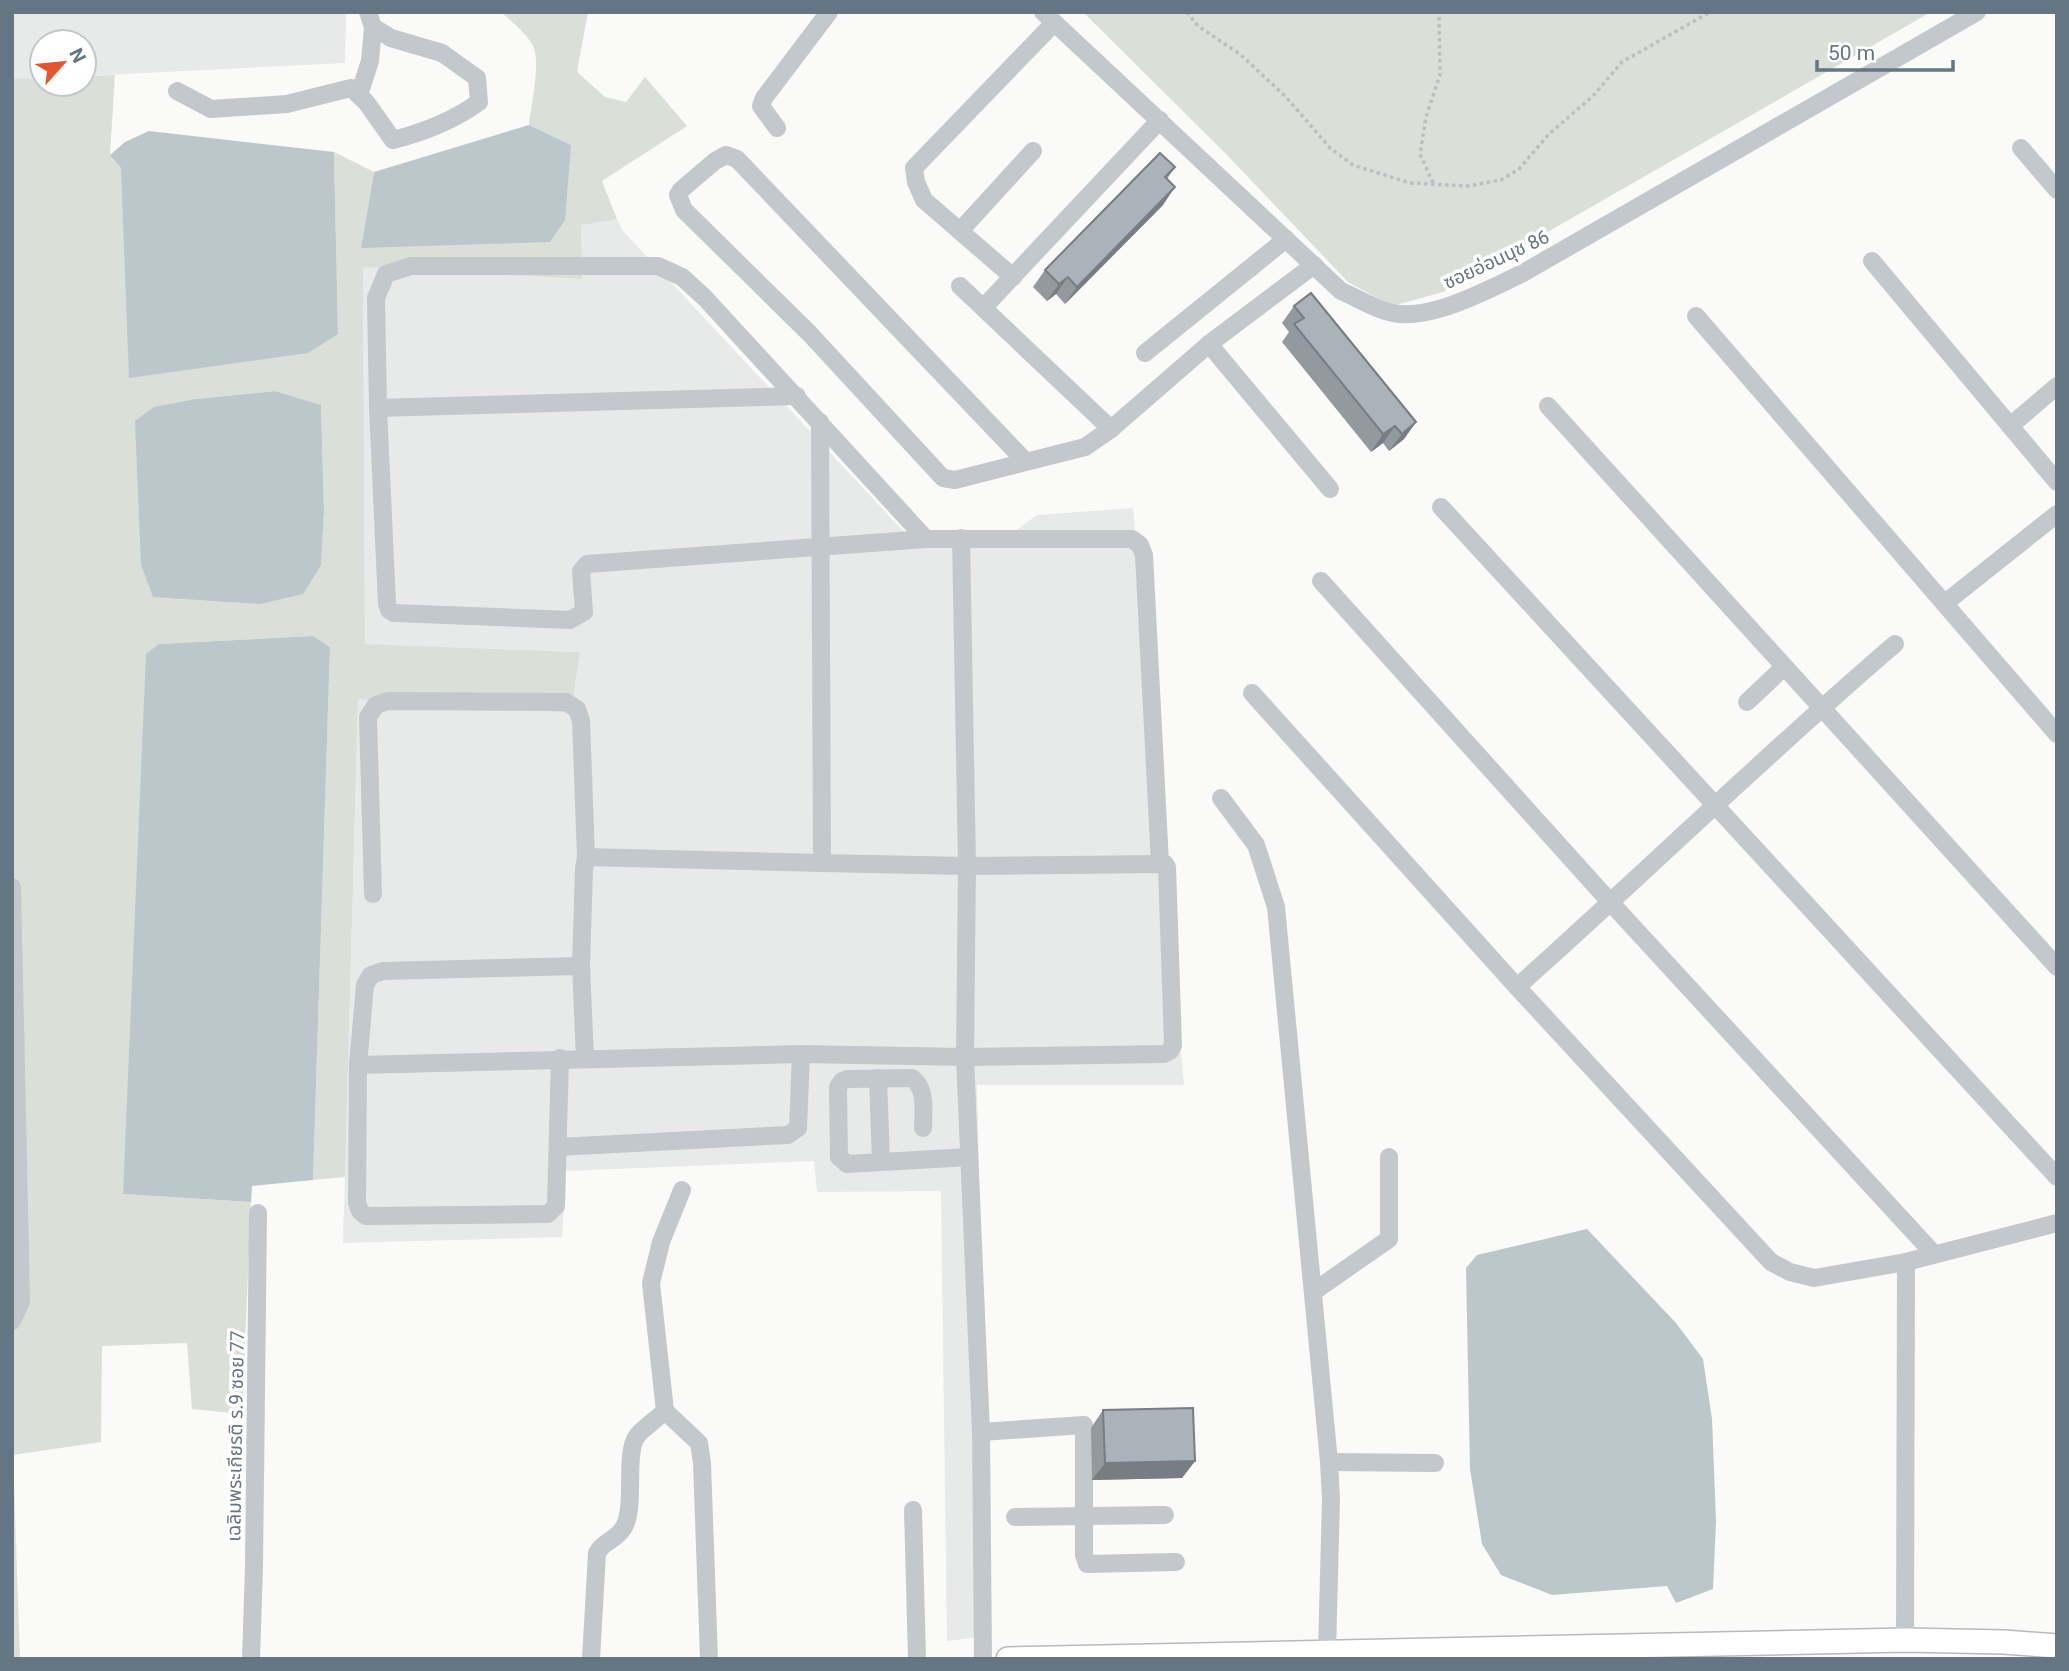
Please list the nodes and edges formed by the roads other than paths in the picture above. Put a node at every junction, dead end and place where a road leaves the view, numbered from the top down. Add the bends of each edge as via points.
1 (829, 12) edge
2 (1977, 12) edge
3 (1049, 18) edge
4 (370, 20) edge
5 (177, 91) dead end
6 (359, 96) junction
7 (1160, 120) junction
8 (777, 128) dead end
9 (2021, 148) dead end
10 (1033, 151) dead end
11 (2057, 190) edge
12 (960, 231) junction
13 (1286, 239) junction
14 (1872, 261) dead end
15 (1314, 265) junction
16 (1013, 278) junction
17 (960, 286) dead end
18 (984, 307) junction
19 (1696, 316) dead end
20 (1209, 344) junction
21 (1145, 353) dead end
22 (2057, 386) edge
23 (797, 396) junction
24 (1548, 406) dead end
25 (378, 408) junction
26 (820, 422) junction
27 (2010, 426) junction
28 (1111, 429) junction
29 (1026, 462) junction
30 (2057, 482) edge
31 (1330, 489) dead end
32 (1441, 507) dead end
33 (2057, 514) edge
34 (961, 538) junction
35 (926, 539) junction
36 (820, 547) junction
37 (1321, 581) dead end
38 (1945, 603) junction
39 (1895, 644) dead end
40 (1784, 667) junction
41 (1252, 692) dead end
42 (1747, 702) dead end
43 (1821, 708) junction
44 (2057, 734) edge
45 (1221, 798) dead end
46 (1715, 807) junction
47 (586, 857) junction
48 (822, 863) junction
49 (1160, 863) junction
50 (967, 866) junction
51 (12, 887) edge
52 (373, 894) dead end
53 (1611, 903) junction
54 (582, 966) junction
55 (2057, 967) edge
56 (1517, 987) junction
57 (801, 1054) junction
58 (965, 1057) junction
59 (560, 1058) junction
60 (585, 1059) junction
61 (358, 1065) junction
62 (878, 1078) junction
63 (923, 1128) dead end
64 (558, 1147) junction
65 (969, 1157) junction
66 (1389, 1157) dead end
67 (881, 1162) junction
68 (2057, 1177) edge
69 (682, 1190) dead end
70 (258, 1213) dead end
71 (2057, 1223) edge
72 (1934, 1254) junction
73 (1906, 1262) junction
74 (1313, 1292) junction
75 (12, 1321) edge
76 (665, 1410) junction
77 (981, 1432) junction
78 (1329, 1462) junction
79 (1435, 1462) dead end
80 (913, 1510) dead end
81 (1165, 1515) dead end
82 (1015, 1517) dead end
83 (1084, 1517) junction
84 (1176, 1562) dead end
85 (1905, 1640) junction
86 (2057, 1646) edge
87 (1327, 1652) junction
88 (251, 1659) edge
89 (592, 1659) edge
90 (709, 1659) edge
91 (917, 1659) edge
92 (983, 1659) edge
93 (1008, 1659) edge

1 - 8 street via 764,98 761,106
2 - 15 street, ซอยอ่อนนุช 86 via 1523,273 1468,300 1418,314 1387,312 1341,290
3 - 7 street, ซอยอ่อนนุช 86
3 - 12 street via 914,168 924,200
4 - 6 street via 370,61
4 - 6 street via 391,38 442,53 477,78 479,102 426,131 393,140
5 - 6 street via 211,109 287,104 351,88
7 - 13 street, ซอยอ่อนนุช 86
7 - 16 street
9 - 11 street
10 - 12 street
12 - 16 street
13 - 15 street, ซอยอ่อนนุช 86
13 - 21 street
14 - 27 street
15 - 20 street
16 - 18 street
17 - 18 street
18 - 28 street
19 - 38 street
20 - 28 street
20 - 31 street
22 - 27 street
23 - 25 street
23 - 25 street via 682,276 657,266 411,266 386,274 376,298
23 - 26 street
24 - 40 street
25 - 36 street via 387,604 394,613 570,620 584,612 581,571 587,564
26 - 35 street
26 - 36 street
27 - 30 street
28 - 29 street via 1084,447
29 - 29 street via 737,159 726,155 715,161 681,190 678,195 684,210 810,334 943,478 955,480
32 - 46 street
33 - 38 street
34 - 35 street
34 - 49 street via 1132,538 1140,545
34 - 50 street
35 - 36 street
36 - 48 street
37 - 53 street
38 - 44 street
39 - 43 street
40 - 42 street
40 - 43 street
41 - 56 street
43 - 46 street
43 - 55 street
45 - 74 street via 1256,845 1276,907
46 - 53 street
46 - 68 street
47 - 48 street
47 - 52 street via 577,709 566,702 388,701 376,705 368,717
47 - 54 street
48 - 50 street
49 - 50 street
49 - 58 street via 1167,867 1170,1051
50 - 58 street
51 - 75 street via 21,1301
53 - 56 street
53 - 72 street
54 - 60 street
54 - 61 street via 371,975 365,985
56 - 73 street via 1771,1262 1814,1278
57 - 58 street
57 - 60 street
57 - 64 street via 798,1128 788,1135
58 - 65 street
59 - 60 street
59 - 61 street
59 - 64 street
61 - 64 street via 357,1203 366,1216 548,1214 556,1206
62 - 63 street via 918,1082 923,1094
62 - 67 street
62 - 67 street via 848,1079 838,1087 839,1157 847,1164
65 - 67 street
65 - 77 street
66 - 74 street via 1389,1240
69 - 76 street via 651,1283
70 - 88 street, เฉลิมพระเกียรติ ร.9 ซอย 77
71 - 72 street
72 - 73 street
73 - 85 street
74 - 78 street
76 - 89 street via 637,1436 625,1526 597,1553
76 - 90 street via 699,1443
77 - 83 street via 1090,1424
77 - 92 street
78 - 79 street
78 - 87 street
80 - 91 street
81 - 83 street
82 - 83 street
83 - 84 street via 1087,1564
85 - 86 main road
85 - 87 main road
87 - 93 main road

